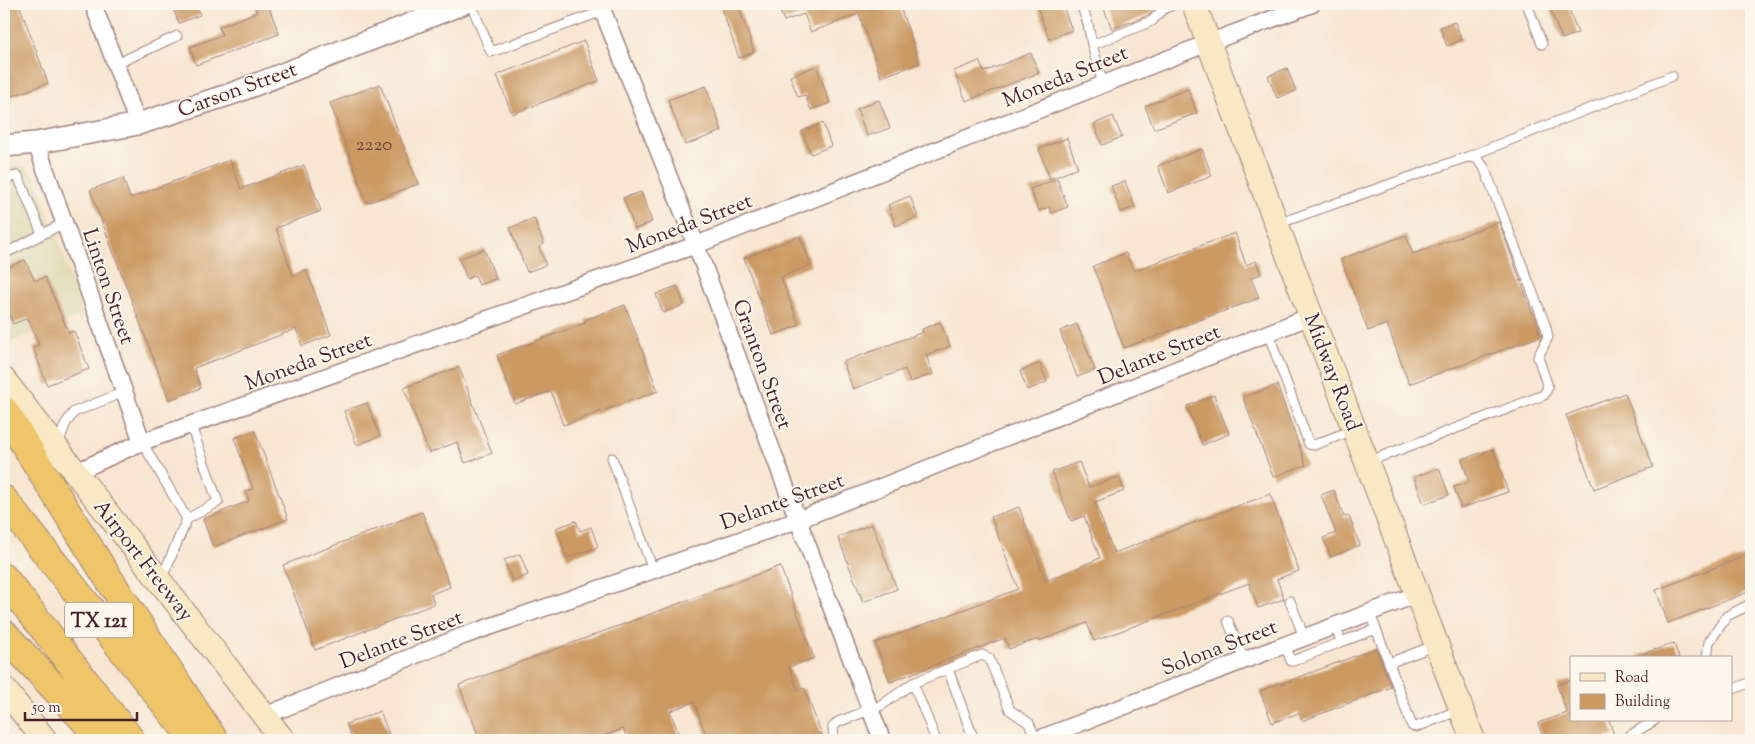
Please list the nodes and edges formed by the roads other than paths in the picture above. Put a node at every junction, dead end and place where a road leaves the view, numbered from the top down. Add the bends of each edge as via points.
1 (93, 4) edge
2 (1081, 4) edge
3 (1174, 4) edge
4 (1194, 4) edge
5 (1312, 4) edge
6 (1526, 4) edge
7 (459, 5) edge
8 (601, 8) edge
9 (177, 36) dead end
10 (1208, 43) junction
11 (1542, 44) dead end
12 (1092, 45) junction
13 (116, 64) junction
14 (1672, 76) dead end
15 (1104, 84) junction
16 (138, 124) junction
17 (36, 143) junction
18 (4, 146) edge
19 (1467, 157) junction
20 (4, 178) edge
21 (64, 223) junction
22 (1277, 224) junction
23 (42, 234) junction
24 (696, 245) junction
25 (4, 254) edge
26 (1311, 316) junction
27 (1268, 333) junction
28 (4, 380) edge
29 (124, 392) junction
30 (4, 411) edge
31 (191, 426) junction
32 (1355, 430) junction
33 (142, 442) junction
34 (57, 448) junction
35 (612, 458) dead end
36 (1367, 462) junction
37 (76, 472) junction
38 (4, 500) edge
39 (187, 519) junction
40 (798, 520) junction
41 (653, 570) junction
42 (4, 578) edge
43 (160, 581) junction
44 (1418, 594) junction
45 (1290, 601) dead end
46 (1751, 604) edge
47 (1369, 612) junction
48 (1228, 621) dead end
49 (1335, 625) junction
50 (1376, 629) junction
51 (4, 634) edge
52 (1304, 637) junction
53 (1342, 642) junction
54 (1285, 645) junction
55 (1437, 645) junction
56 (1707, 656) edge
57 (1244, 660) junction
58 (1389, 663) junction
59 (948, 669) junction
60 (1751, 682) edge
61 (913, 683) junction
62 (4, 689) edge
63 (1732, 690) edge
64 (870, 709) junction
65 (1462, 709) junction
66 (264, 716) junction
67 (1652, 722) edge
68 (45, 740) edge
69 (103, 740) edge
70 (131, 740) edge
71 (194, 740) edge
72 (214, 740) edge
73 (283, 740) edge
74 (834, 740) edge
75 (882, 740) edge
76 (936, 740) edge
77 (974, 740) edge
78 (1036, 740) edge
79 (1473, 740) edge
80 (1623, 740) edge

1 - 13 street
2 - 12 lane
3 - 12 lane via 1162,10 1152,21
4 - 10 main road, Midway Road
5 - 10 street, Moneda Street
6 - 11 lane
7 - 8 lane via 491,52
7 - 16 street, Carson Street via 234,93
8 - 24 street, Granton Street
9 - 13 lane
10 - 15 street, Moneda Street
10 - 22 main road, Midway Road
12 - 15 lane
13 - 16 street
14 - 19 lane
15 - 24 street, Moneda Street
16 - 17 street, Carson Street
17 - 18 street, Carson Street
17 - 21 street, Linton Street
19 - 22 lane
19 - 36 lane via 1476,158 1484,167 1546,327 1548,337 1538,357 1548,388 1544,395
20 - 23 lane via 18,176
21 - 23 lane
21 - 29 street, Linton Street
22 - 26 main road, Midway Road
23 - 25 lane
24 - 31 street, Moneda Street
24 - 40 street, Granton Street
26 - 27 street, Delante Street
26 - 32 main road, Midway Road
27 - 32 lane via 1309,444
27 - 40 street, Delante Street
28 - 34 main road, Airport Freeway
29 - 33 street, Linton Street
29 - 34 lane via 72,414
30 - 72 highway
31 - 33 street, Moneda Street
31 - 39 lane via 218,502
32 - 36 main road, Midway Road
33 - 37 street, Moneda Street
33 - 39 lane
34 - 37 main road, Airport Freeway
35 - 41 lane
36 - 44 main road, Midway Road
37 - 43 main road, Airport Freeway
38 - 71 highway, TX 121
39 - 43 lane
40 - 41 street, Delante Street
40 - 64 street, Granton Street
41 - 66 street, Delante Street via 463,636
42 - 70 highway, TX 121
43 - 66 main road, Airport Freeway
44 - 47 street, Solona Street
44 - 55 main road, Midway Road
45 - 52 lane
46 - 56 lane via 1727,616 1708,642
47 - 49 street, Solona Street
47 - 50 lane
48 - 57 lane
49 - 52 street, Solona Street
49 - 53 lane
50 - 53 lane
50 - 58 lane
51 - 69 highway
52 - 54 street, Solona Street
53 - 54 lane via 1293,661
54 - 57 street, Solona Street
55 - 58 lane
55 - 65 main road, Midway Road
57 - 78 street, Solona Street
58 - 65 lane via 1412,726
59 - 61 lane
59 - 77 lane
59 - 78 lane via 986,655 1010,710 1028,723
60 - 63 lane
61 - 64 lane via 890,700
61 - 76 lane
62 - 68 main road
64 - 74 lane via 835,724
64 - 75 street, Granton Street
65 - 79 main road, Midway Road
66 - 73 main road, Airport Freeway
67 - 80 lane

